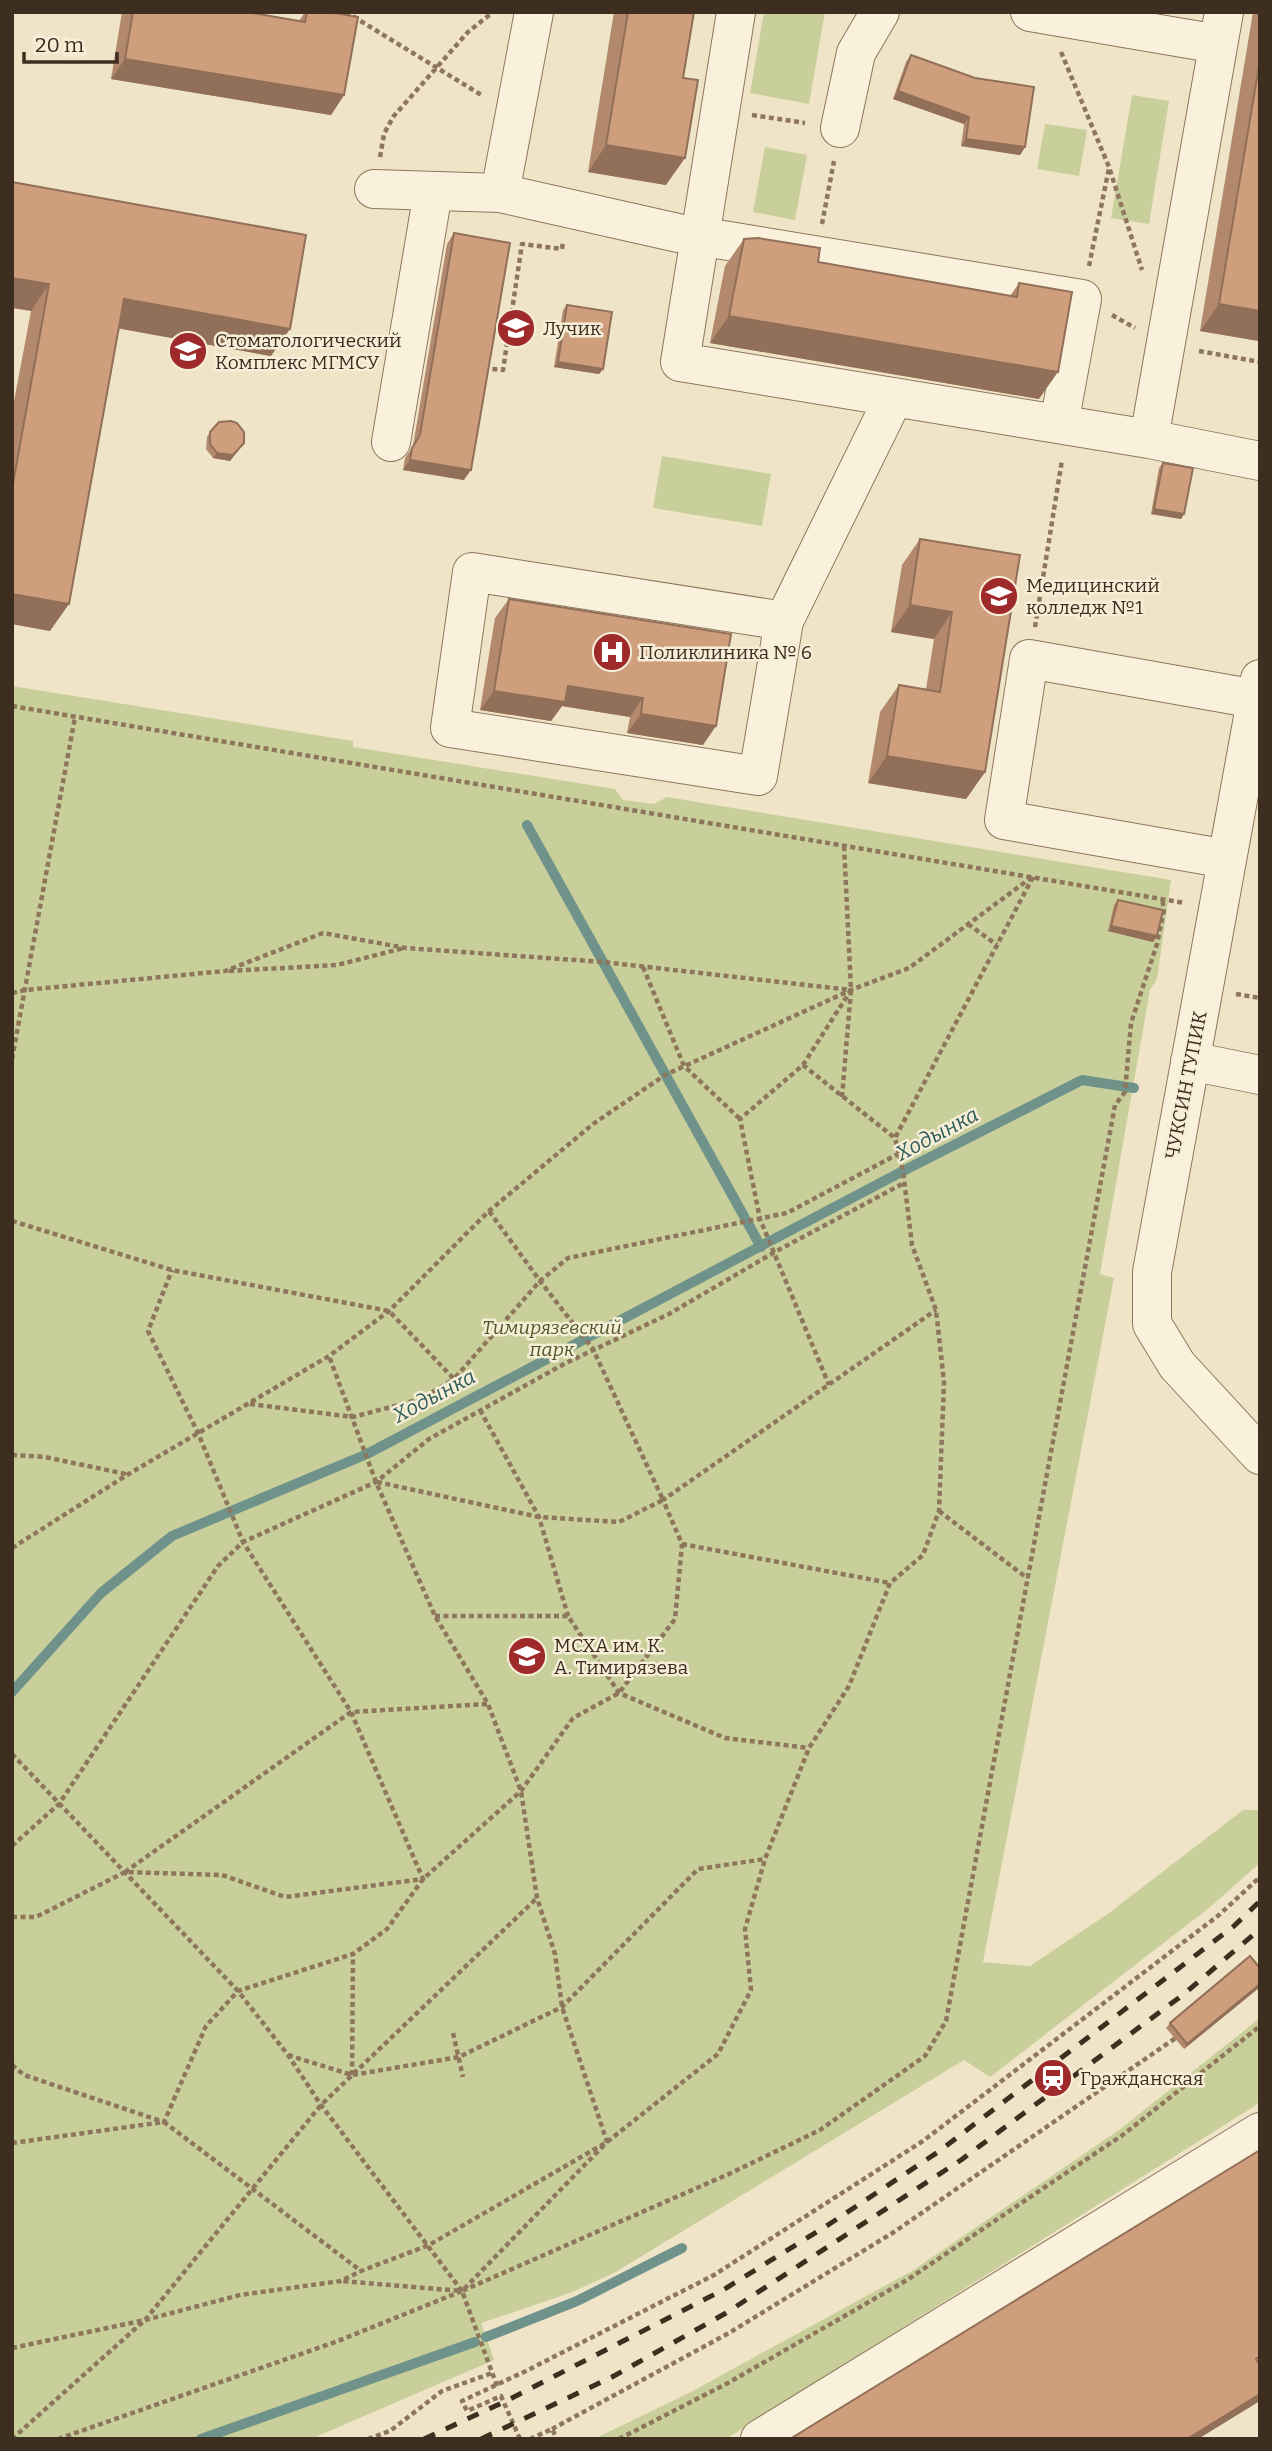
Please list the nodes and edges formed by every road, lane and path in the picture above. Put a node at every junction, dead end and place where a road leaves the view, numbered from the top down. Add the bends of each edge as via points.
1 (346, 12) edge
2 (493, 12) edge
3 (534, 12) edge
4 (736, 12) edge
5 (880, 12) edge
6 (1038, 14) edge
7 (1221, 28) edge
8 (437, 68) junction
9 (720, 110) junction
10 (515, 116) junction
11 (840, 128) junction
12 (1109, 167) junction
13 (377, 189) joint
14 (433, 192) junction
15 (500, 193) junction
16 (688, 235) junction
17 (564, 237) dead end
18 (817, 256) junction
19 (1145, 281) dead end
20 (1082, 299) junction
21 (483, 368) edge
22 (894, 397) junction
23 (1149, 439) junction
24 (1061, 441) junction
25 (391, 442) dead end
26 (1260, 461) edge
27 (784, 621) junction
28 (1029, 659) junction
29 (1258, 689) edge
30 (12, 706) edge
31 (75, 717) junction
32 (1240, 839) edge
33 (844, 845) junction
34 (1033, 877) junction
35 (1162, 898) junction
36 (1170, 900) dead end
37 (968, 924) junction
38 (997, 945) junction
39 (406, 948) junction
40 (643, 966) junction
41 (225, 971) junction
42 (25, 990) junction
43 (851, 990) junction
44 (12, 993) edge
45 (12, 1059) edge
46 (1191, 1061) junction
47 (803, 1065) junction
48 (684, 1066) junction
49 (1260, 1075) edge
50 (842, 1097) junction
51 (740, 1119) junction
52 (895, 1138) junction
53 (898, 1154) junction
54 (904, 1183) junction
55 (489, 1211) junction
56 (760, 1219) junction
57 (12, 1221) edge
58 (773, 1253) junction
59 (172, 1270) junction
60 (540, 1281) junction
61 (936, 1310) junction
62 (389, 1311) junction
63 (593, 1349) junction
64 (329, 1356) junction
65 (454, 1379) junction
66 (829, 1385) junction
67 (248, 1403) junction
68 (480, 1410) junction
69 (353, 1417) junction
70 (198, 1433) junction
71 (12, 1455) edge
72 (1260, 1455) edge
73 (127, 1475) junction
74 (376, 1482) junction
75 (663, 1500) junction
76 (939, 1511) junction
77 (539, 1517) junction
78 (243, 1542) junction
79 (682, 1544) junction
80 (12, 1548) edge
81 (1028, 1578) junction
82 (890, 1583) junction
83 (435, 1616) junction
84 (568, 1616) junction
85 (619, 1693) junction
86 (488, 1704) junction
87 (351, 1712) junction
88 (809, 1748) junction
89 (12, 1754) edge
90 (521, 1791) junction
91 (59, 1804) junction
92 (12, 1846) edge
93 (765, 1859) junction
94 (125, 1872) junction
95 (1260, 1877) edge
96 (423, 1879) junction
97 (537, 1898) junction
98 (12, 1917) edge
99 (354, 1954) junction
100 (238, 1991) junction
101 (562, 2007) junction
102 (1260, 2026) edge
103 (1186, 2031) edge
104 (453, 2034) dead end
105 (288, 2055) junction
106 (459, 2057) junction
107 (12, 2065) edge
108 (352, 2075) junction
109 (463, 2077) dead end
110 (321, 2105) junction
111 (164, 2122) junction
112 (1260, 2132) edge
113 (607, 2141) junction
114 (12, 2143) edge
115 (253, 2190) junction
116 (429, 2245) junction
117 (360, 2271) junction
118 (341, 2281) junction
119 (461, 2291) junction
120 (145, 2320) junction
121 (12, 2348) edge
122 (492, 2373) junction
123 (497, 2386) junction
124 (552, 2429) junction
125 (12, 2439) edge
126 (58, 2439) edge
127 (368, 2439) edge
128 (520, 2439) edge
129 (530, 2439) edge
130 (557, 2439) edge
131 (619, 2439) edge
132 (760, 2439) edge

1 - 8 path
2 - 8 path via 468,32
3 - 10 street
4 - 9 street
5 - 11 street via 856,53
6 - 7 street
6 - 12 path
7 - 23 street
8 - 10 path
8 - 13 path via 393,117 384,134
9 - 11 path
9 - 16 street
10 - 15 street
11 - 18 path
12 - 19 path
12 - 20 path
13 - 14 street
14 - 15 street
14 - 25 street
15 - 16 street
16 - 18 street
16 - 22 street via 680,362
17 - 21 path via 562,249 522,244 503,370
18 - 20 street
20 - 24 street
22 - 24 street
22 - 27 street
23 - 24 street
23 - 26 street
24 - 28 path
27 - 27 street via 758,776 450,728 472,572
28 - 29 street
28 - 32 street via 1004,820
29 - 32 street, ЧУКСИН ТУПИК
30 - 31 path
31 - 33 path
31 - 42 path
32 - 46 street, ЧУКСИН ТУПИК
33 - 34 path
33 - 43 path
34 - 35 path
34 - 37 path
34 - 38 path
35 - 36 path
35 - 81 path via 1157,944 1132,1023 1125,1092 1115,1105
37 - 38 path
37 - 43 path via 909,968
38 - 52 path
39 - 40 path
39 - 41 path via 337,965
39 - 41 path via 323,933
40 - 43 path
40 - 48 path
41 - 42 path
42 - 44 path
42 - 45 path
43 - 47 path
43 - 48 path
43 - 50 path
46 - 49 street
46 - 72 street, ЧУКСИН ТУПИК via 1152,1272 1152,1324 1177,1365
47 - 50 path
47 - 51 path
48 - 51 path
48 - 55 path via 593,1124
50 - 52 path
51 - 56 path
52 - 53 path
53 - 54 path
53 - 56 path via 788,1213
54 - 58 path
54 - 61 path via 912,1245
55 - 60 path
55 - 62 path
56 - 58 path
56 - 60 path via 568,1258
57 - 59 path
58 - 63 path via 669,1314
58 - 66 path
59 - 62 path
59 - 70 path via 148,1331
60 - 63 path
60 - 65 path
61 - 66 path
61 - 76 path via 943,1382
62 - 64 path
62 - 65 path
63 - 68 path
63 - 75 path
64 - 67 path
64 - 69 path
65 - 69 path via 421,1399
66 - 75 path
67 - 69 path
67 - 70 path
68 - 74 path via 429,1439
68 - 77 path
69 - 74 path
70 - 73 path
70 - 78 path
71 - 73 path via 45,1457
73 - 80 path
74 - 77 path
74 - 78 path
74 - 83 path
75 - 77 path via 619,1522
75 - 79 path
76 - 81 path
76 - 82 path via 923,1555
77 - 84 path
78 - 87 path
78 - 91 path via 218,1566
79 - 82 path
79 - 85 path via 675,1619
81 - 119 path via 946,2021 925,2056 820,2130
82 - 88 path via 849,1686
83 - 84 path
83 - 86 path
84 - 85 path
85 - 88 path via 725,1738
85 - 90 path via 573,1718
86 - 87 path
86 - 90 path
87 - 94 path
87 - 96 path
88 - 93 path
89 - 91 path
90 - 96 path
90 - 97 path
91 - 92 path
91 - 94 path
93 - 101 path via 698,1869
93 - 113 path via 745,1929 751,1990 718,2054
94 - 96 path via 222,1875 285,1898
94 - 98 path via 36,1917
94 - 100 path
95 - 123 path via 1219,1914 923,2141 714,2275
96 - 99 path via 387,1929
97 - 101 path via 555,1954
97 - 108 path
99 - 100 path
99 - 108 path
100 - 105 path
100 - 111 path via 206,2026
101 - 106 path
101 - 113 path
102 - 131 path via 1124,2134 907,2280 728,2383
103 - 124 path via 894,2232 729,2333
104 - 106 path
105 - 108 path
105 - 110 path
106 - 108 path
106 - 109 path
107 - 111 path via 24,2075
108 - 110 path
110 - 115 path
110 - 116 path
111 - 114 path
111 - 115 path
112 - 132 street
113 - 116 path
113 - 119 path
115 - 117 path
115 - 120 path
116 - 117 path
116 - 119 path
117 - 118 path
118 - 119 path
118 - 120 path via 240,2295
119 - 122 path
119 - 126 path via 338,2341
120 - 121 path
120 - 125 path
122 - 123 path
122 - 127 path via 442,2391 390,2431
123 - 128 path via 462,2401 467,2411 501,2396
124 - 129 path
124 - 130 path

